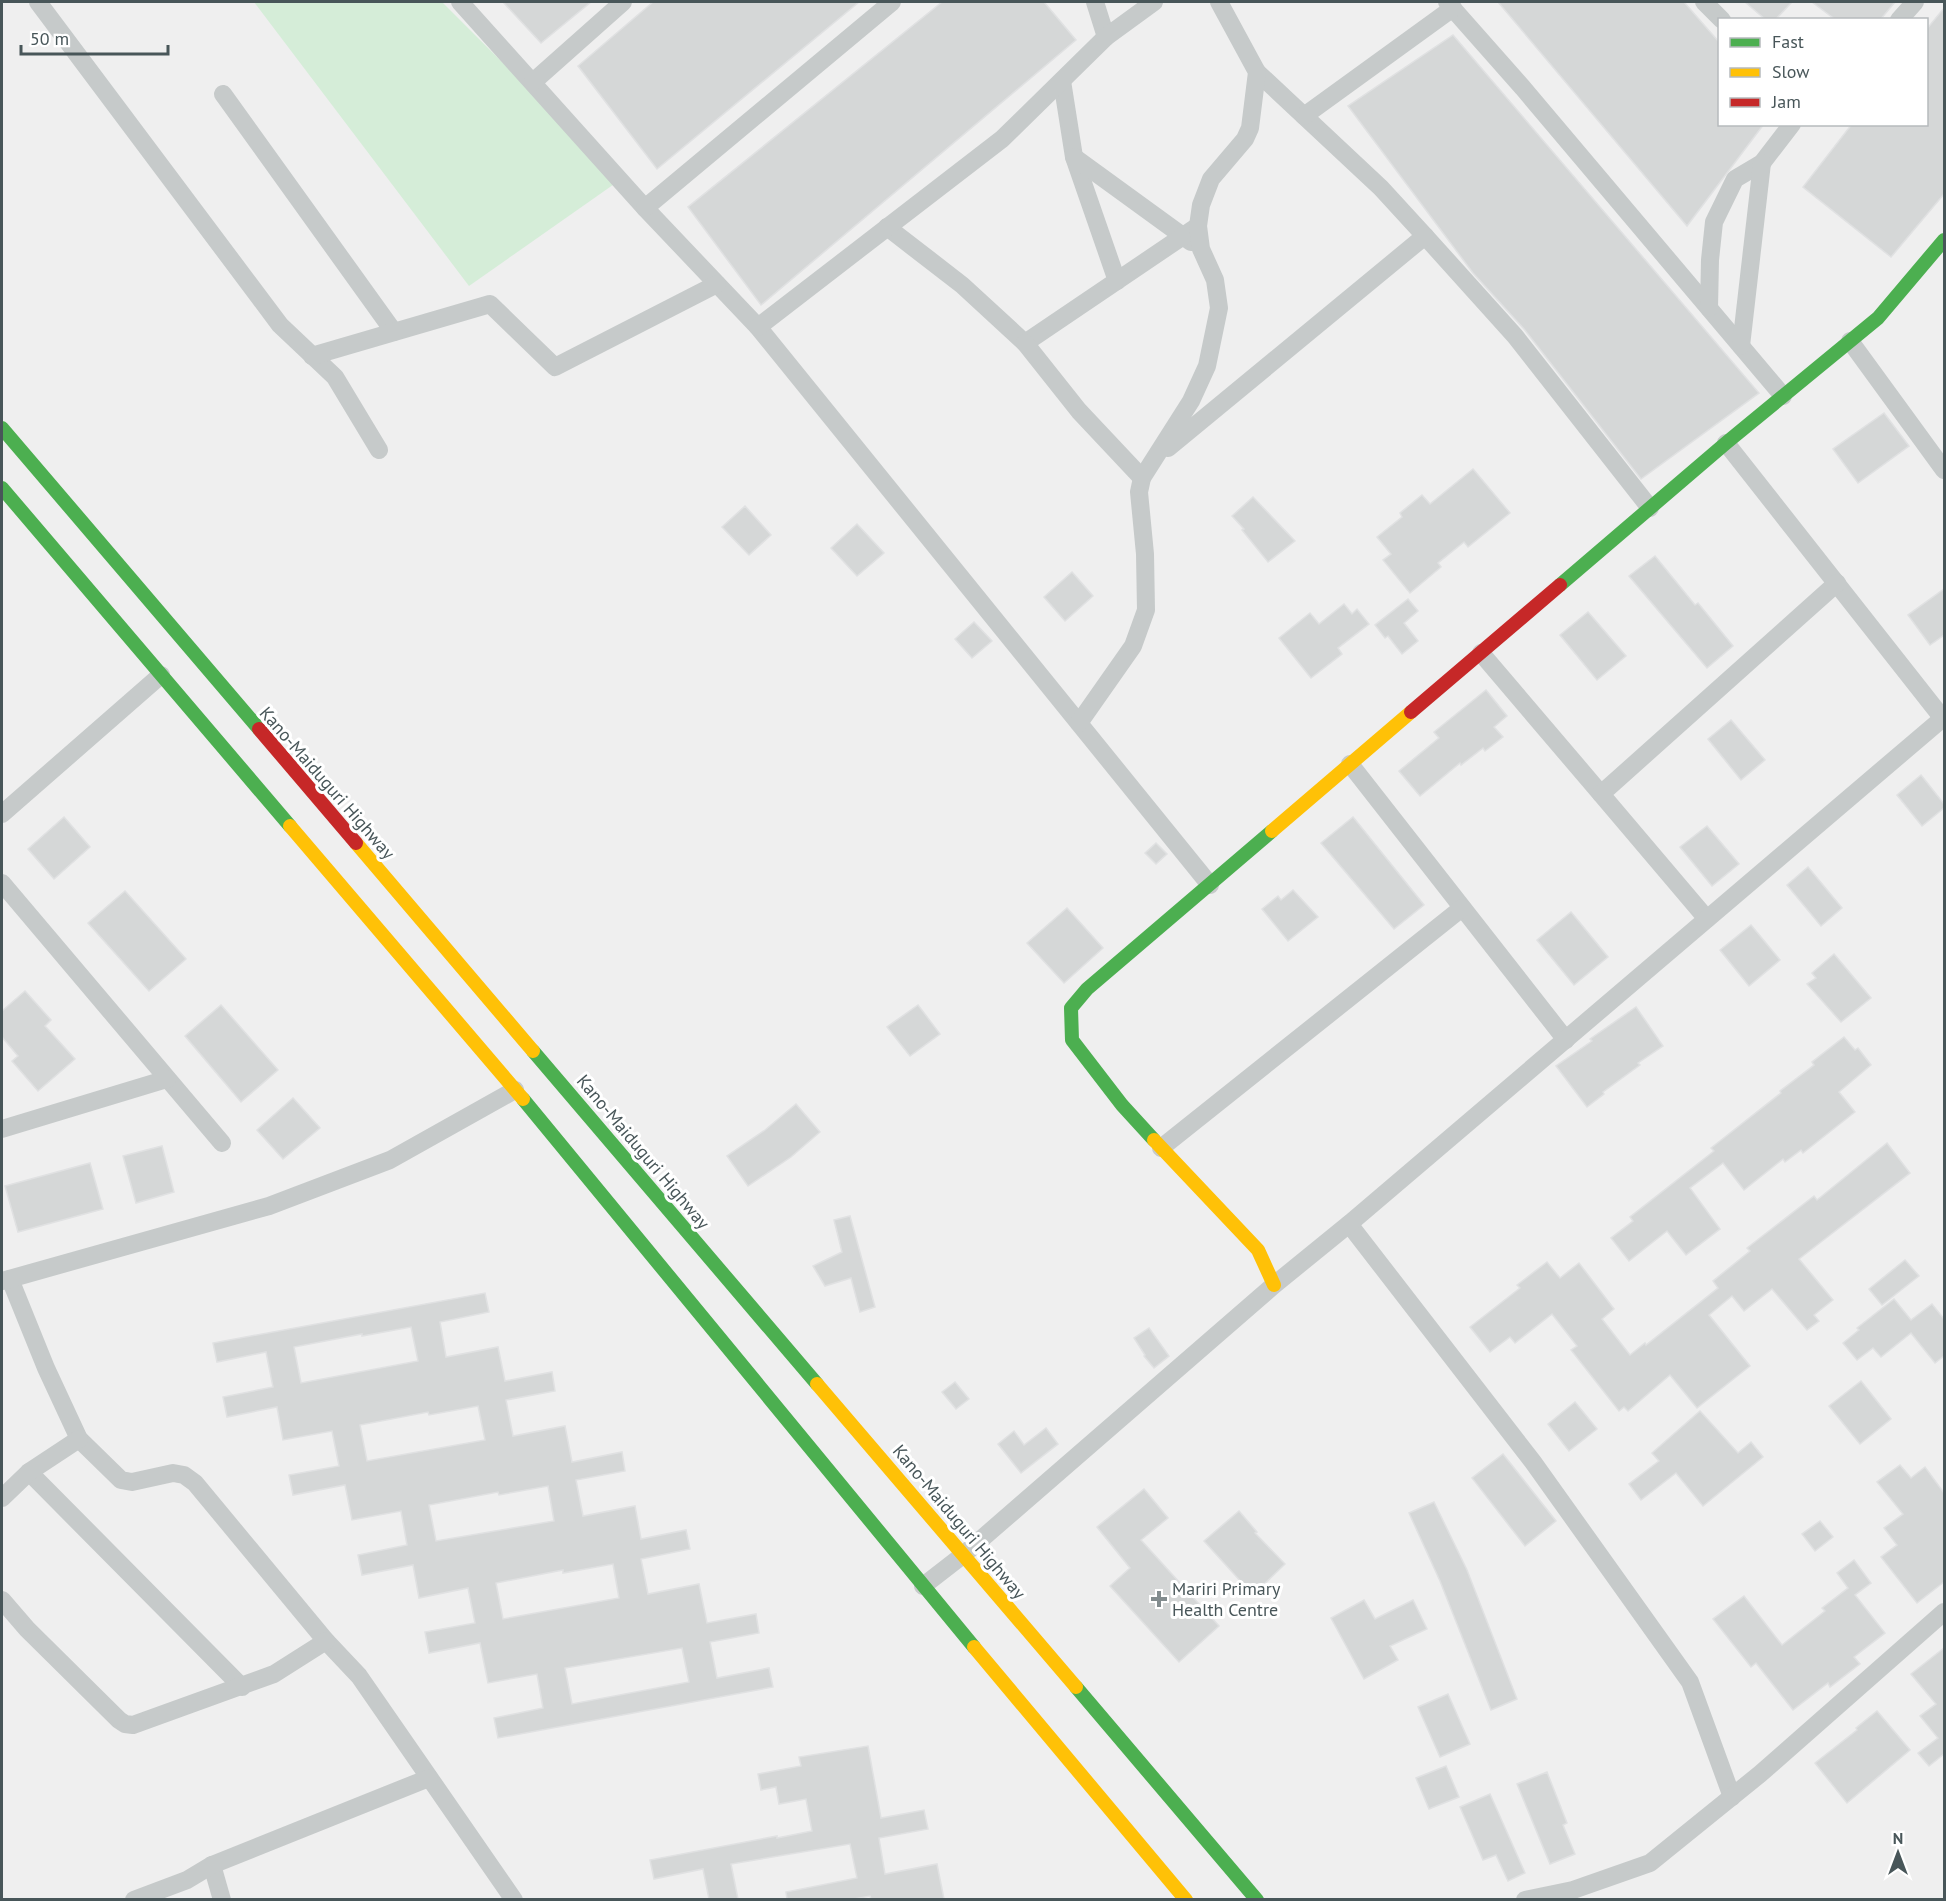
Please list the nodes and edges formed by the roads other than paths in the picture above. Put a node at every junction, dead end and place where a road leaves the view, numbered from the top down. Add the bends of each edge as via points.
1 (38, 2) edge
2 (460, 2) edge
3 (624, 2) edge
4 (892, 2) edge
5 (1095, 2) edge
6 (1154, 2) edge
7 (1220, 2) edge
8 (1704, 2) edge
9 (1916, 2) edge
10 (1450, 5) edge
11 (1720, 18) edge
12 (1901, 18) edge
13 (1106, 37) junction
14 (1257, 72) junction
15 (1062, 81) junction
16 (533, 82) junction
17 (223, 94) dead end
18 (1304, 116) junction
19 (1790, 126) edge
20 (1074, 157) junction
21 (1761, 163) junction
22 (645, 208) junction
23 (887, 227) junction
24 (1191, 231) junction
25 (1425, 236) junction
26 (1944, 240) edge
27 (1117, 281) junction
28 (717, 284) junction
29 (1709, 308) junction
30 (758, 327) junction
31 (394, 332) junction
32 (1850, 341) junction
33 (1025, 343) junction
34 (1741, 346) junction
35 (312, 356) junction
36 (1783, 396) junction
37 (2, 428) edge
38 (1726, 443) junction
39 (379, 450) dead end
40 (1155, 458) junction
41 (1944, 470) edge
42 (1142, 478) junction
43 (2, 488) edge
44 (1650, 508) junction
45 (1836, 583) junction
46 (1481, 653) junction
47 (161, 675) junction
48 (1944, 719) edge
49 (1079, 723) junction
50 (1350, 764) junction
51 (1601, 794) junction
52 (2, 814) edge
53 (2, 883) edge
54 (1210, 885) junction
55 (1462, 908) junction
56 (1707, 919) junction
57 (1566, 1040) junction
58 (167, 1079) junction
59 (515, 1090) junction
60 (2, 1129) edge
61 (222, 1143) dead end
62 (1161, 1148) junction
63 (1349, 1224) junction
64 (6, 1280) edge
65 (1274, 1285) junction
66 (79, 1439) junction
67 (29, 1472) junction
68 (2, 1498) edge
69 (963, 1555) junction
70 (923, 1586) junction
71 (2, 1600) edge
72 (1944, 1612) edge
73 (326, 1641) junction
74 (242, 1687) junction
75 (429, 1778) junction
76 (1732, 1797) junction
77 (212, 1865) junction
78 (134, 1899) edge
79 (222, 1899) edge
80 (514, 1899) edge
81 (1186, 1899) edge
82 (1257, 1899) edge
83 (1525, 1899) edge

1 - 35 street via 280,325
2 - 16 street
3 - 16 street
4 - 22 street
5 - 13 street
6 - 13 street
7 - 14 street
8 - 11 street
9 - 12 street
10 - 18 street
10 - 29 street
13 - 15 street
14 - 18 street
14 - 24 street via 1250,128 1211,179
15 - 20 street
15 - 23 street via 1002,139
16 - 22 street
17 - 31 street
18 - 25 street via 1381,188
19 - 21 street
20 - 24 street
20 - 27 street
21 - 29 street via 1735,179 1714,222
21 - 34 street
22 - 28 street
23 - 30 street
23 - 33 street via 962,285
24 - 27 street
24 - 40 street via 1215,280 1219,308 1207,366 1191,401
25 - 40 street
25 - 44 street via 1515,336
26 - 32 main road via 1878,318
27 - 33 street
28 - 30 street
28 - 31 street via 555,367 490,304
29 - 34 street
30 - 49 street
31 - 35 street
32 - 36 main road
32 - 41 street
33 - 42 street via 1079,411
34 - 36 street
35 - 39 street via 335,378
36 - 38 main road
37 - 69 main road, Kano-Maiduguri Highway
38 - 44 main road
38 - 45 street
40 - 42 street
42 - 49 street via 1139,492 1146,610 1133,646
43 - 47 main road
44 - 46 main road
45 - 48 street
45 - 51 street
46 - 50 main road
46 - 51 street
47 - 52 street
47 - 59 main road
48 - 56 street
49 - 54 street
50 - 54 main road
50 - 55 street
51 - 56 street
53 - 58 street
54 - 62 main road via 1087,989 1071,1008 1072,1041
55 - 57 street
55 - 62 street
56 - 57 street
57 - 63 street
58 - 60 street
58 - 61 street
59 - 64 street via 379,1165 268,1206
59 - 70 main road
62 - 65 main road via 1258,1250
63 - 65 street
63 - 76 street via 1533,1462 1690,1682
64 - 66 street
65 - 69 street
66 - 67 street
66 - 73 street via 121,1480 132,1482 173,1473 195,1483
67 - 68 street
67 - 74 street
69 - 70 street
69 - 82 main road, Kano-Maiduguri Highway
70 - 81 main road
71 - 74 street via 125,1724 133,1725
72 - 76 street
73 - 74 street via 274,1674
73 - 75 street via 359,1676
75 - 77 street
75 - 80 street
76 - 83 street via 1650,1863 1573,1890
77 - 78 street via 187,1880
77 - 79 street

